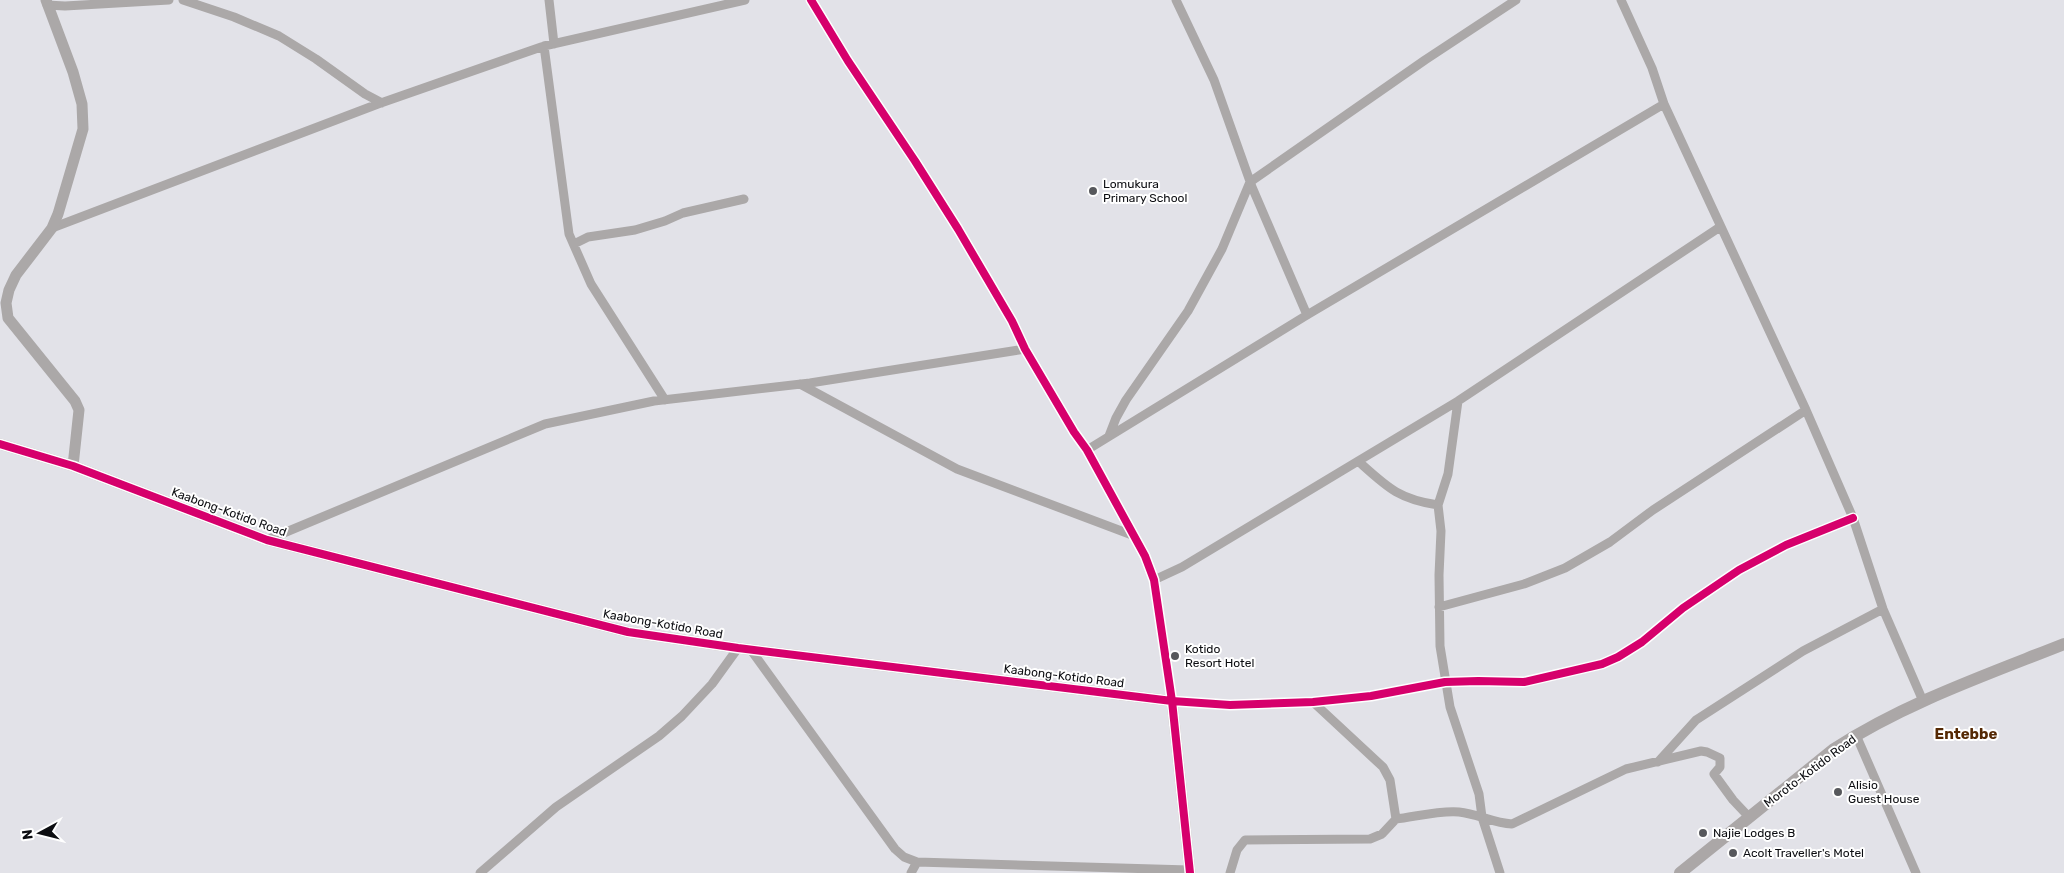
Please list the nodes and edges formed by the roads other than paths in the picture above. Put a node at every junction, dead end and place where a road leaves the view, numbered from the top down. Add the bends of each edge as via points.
1 (169, 0) edge
2 (183, 0) edge
3 (549, 0) edge
4 (745, 0) edge
5 (811, 0) edge
6 (1176, 0) edge
7 (1516, 0) edge
8 (1621, 0) edge
9 (134, 1) edge
10 (46, 2) edge
11 (554, 44) junction
12 (544, 46) junction
13 (382, 103) junction
14 (1664, 104) junction
15 (1250, 182) junction
16 (744, 200) dead end
17 (1720, 227) junction
18 (52, 228) junction
19 (574, 244) junction
20 (1307, 315) junction
21 (1025, 350) junction
22 (800, 384) junction
23 (665, 400) junction
24 (1458, 401) junction
25 (1806, 410) junction
26 (1109, 436) junction
27 (0, 444) edge
28 (1087, 450) junction
29 (1358, 461) junction
30 (73, 466) junction
31 (1438, 505) junction
32 (1854, 518) junction
33 (1132, 535) junction
34 (267, 540) junction
35 (1154, 580) junction
36 (1438, 607) junction
37 (1883, 609) junction
38 (2064, 644) edge
39 (738, 648) junction
40 (751, 650) junction
41 (1445, 682) junction
42 (1172, 701) junction
43 (1923, 701) junction
44 (1313, 702) junction
45 (1856, 735) junction
46 (1658, 762) junction
47 (1749, 817) junction
48 (1482, 818) junction
49 (1396, 819) junction
50 (918, 862) junction
51 (1189, 872) edge
52 (480, 873) edge
53 (911, 873) edge
54 (1230, 873) edge
55 (1500, 873) edge
56 (1680, 873) edge
57 (1916, 873) edge

1 - 9 street
2 - 13 street via 279,36
3 - 11 street
4 - 11 street
5 - 21 street via 958,229 1012,321
6 - 15 street via 1214,80
7 - 15 street
8 - 14 street via 1652,68
9 - 10 street via 65,6
10 - 18 street via 73,72 82,104 83,129
11 - 12 street
12 - 13 street
12 - 19 street via 569,234
13 - 18 street
14 - 17 street
14 - 20 street
15 - 20 street
15 - 26 street via 1222,249 1188,311 1126,400
16 - 19 street via 683,213 635,230 588,237
17 - 24 street
17 - 25 street
18 - 30 street via 16,275 6,302 8,318 79,410
19 - 23 street via 591,284
20 - 26 street
21 - 22 street
21 - 28 street
22 - 23 street
22 - 33 street via 957,469
23 - 34 street via 545,424
24 - 29 street
24 - 31 street via 1448,474
25 - 32 street
25 - 36 street via 1610,542 1565,568 1524,584
26 - 28 street
27 - 30 street, Kaabong-Kotido Road
28 - 33 street
29 - 31 street via 1399,494
29 - 35 street via 1182,567
30 - 34 street, Kaabong-Kotido Road
31 - 36 street via 1441,530
32 - 37 street
32 - 41 street via 1786,545 1739,570 1691,602 1642,642 1602,664 1524,682
33 - 35 street
34 - 39 street, Kaabong-Kotido Road via 628,632
35 - 42 street
36 - 41 street
37 - 43 street
37 - 46 street via 1803,651 1696,720
38 - 43 main road, Moroto-Kotido Road
39 - 40 street, Kaabong-Kotido Road
39 - 52 street via 712,684 659,736 556,807
40 - 42 street, Kaabong-Kotido Road
40 - 50 street via 895,849 904,857
41 - 44 street via 1371,696
41 - 48 street via 1479,794
42 - 44 street via 1230,705
42 - 51 street
43 - 45 main road, Moroto-Kotido Road
44 - 49 street via 1383,766 1390,780
45 - 47 main road, Moroto-Kotido Road
45 - 57 street
46 - 47 street via 1700,751 1720,758 1720,767 1714,774
46 - 48 street via 1626,770 1512,824 1498,824
47 - 56 main road, Moroto-Kotido Road
48 - 49 street via 1456,811
48 - 55 street
49 - 54 street via 1382,834 1370,839 1245,840 1237,850
50 - 51 street
50 - 53 street

